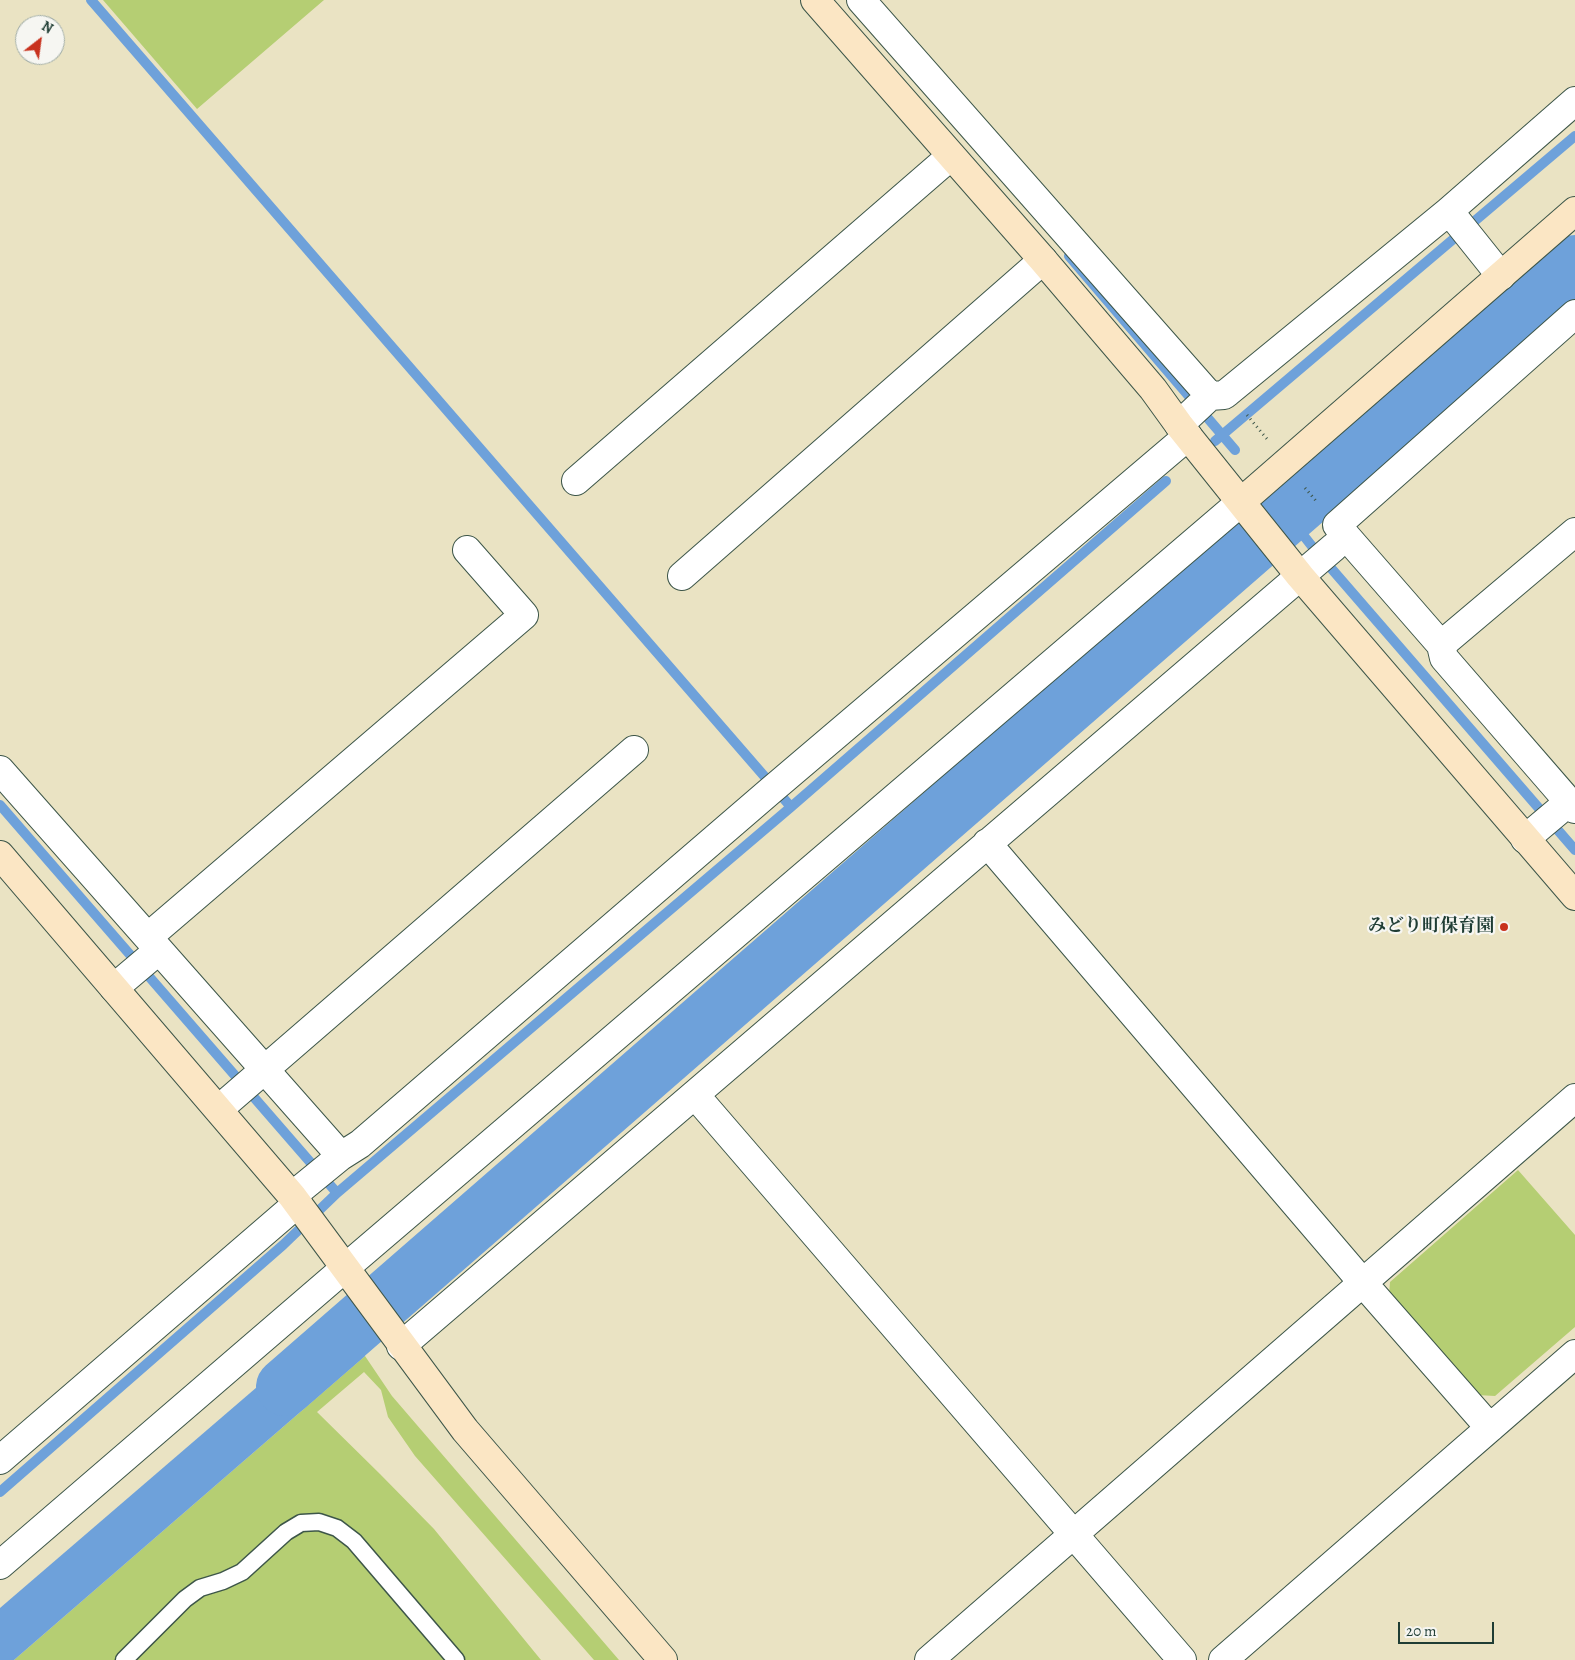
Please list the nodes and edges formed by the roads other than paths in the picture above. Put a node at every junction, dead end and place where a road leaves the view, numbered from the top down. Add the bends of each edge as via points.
1 (815, 0) edge
2 (862, 0) edge
3 (1575, 101) edge
4 (969, 153) junction
5 (1575, 211) edge
6 (1459, 224) junction
7 (1043, 260) junction
8 (1501, 276) junction
9 (1575, 314) edge
10 (1195, 414) junction
11 (576, 480) dead end
12 (1246, 508) junction
13 (1575, 532) edge
14 (466, 550) dead end
15 (1317, 555) junction
16 (682, 576) dead end
17 (1441, 645) junction
18 (634, 750) dead end
19 (4, 785) edge
20 (1558, 809) edge
21 (987, 843) junction
22 (0, 855) edge
23 (1575, 896) edge
24 (147, 954) junction
25 (114, 988) junction
26 (244, 1088) junction
27 (695, 1095) junction
28 (1575, 1098) edge
29 (314, 1192) junction
30 (345, 1268) junction
31 (1363, 1283) junction
32 (402, 1346) junction
33 (1575, 1354) edge
34 (1490, 1428) junction
35 (0, 1460) edge
36 (1075, 1534) junction
37 (0, 1565) edge
38 (124, 1660) edge
39 (456, 1660) edge
40 (663, 1660) edge
41 (929, 1660) edge
42 (1182, 1660) edge
43 (1223, 1660) edge

1 - 4 street
2 - 4 street
3 - 6 street
4 - 7 street
4 - 10 street
4 - 11 street
5 - 8 street
6 - 8 street
6 - 10 street
7 - 10 street via 1153,389
7 - 16 street
8 - 12 street
9 - 15 street via 1337,525
10 - 12 street
10 - 29 street via 775,788 360,1144
12 - 15 street
12 - 30 street
13 - 17 street
14 - 24 street via 524,615
15 - 17 street
15 - 20 street
15 - 21 street
17 - 20 street via 1444,658
18 - 26 street
19 - 24 street
20 - 23 street
21 - 27 street
21 - 31 street
22 - 25 street
24 - 25 street
24 - 26 street
25 - 26 street
26 - 29 street
26 - 29 street
27 - 32 street
27 - 36 street
28 - 31 street
29 - 30 street
29 - 35 street
30 - 32 street
30 - 37 street
31 - 34 street
31 - 36 street
32 - 40 street via 465,1430
33 - 34 street
34 - 43 street
36 - 41 street
36 - 42 street
38 - 39 lane via 200,1588 242,1572 286,1532 301,1523 319,1522 337,1528 354,1541

